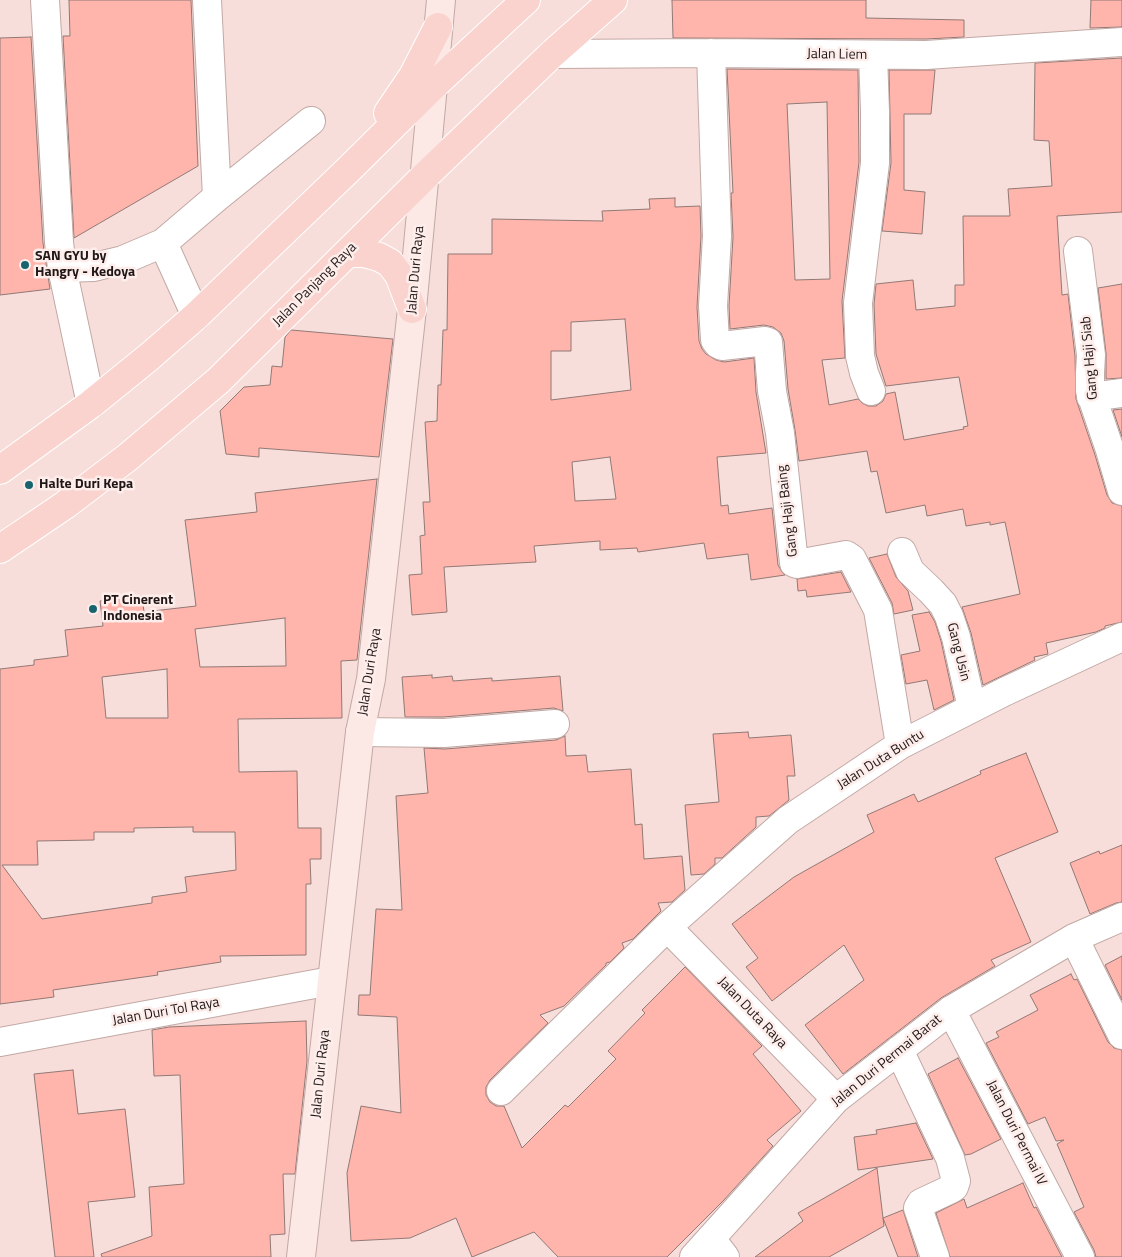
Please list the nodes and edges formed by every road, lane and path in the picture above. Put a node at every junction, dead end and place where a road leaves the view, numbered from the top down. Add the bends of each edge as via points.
1 (45, 0) edge
2 (207, 0) edge
3 (441, 0) edge
4 (526, 0) edge
5 (612, 0) edge
6 (438, 27) junction
7 (1122, 42) edge
8 (711, 53) junction
9 (552, 54) junction
10 (873, 55) junction
11 (432, 86) junction
12 (311, 121) dead end
13 (348, 170) junction
14 (425, 176) junction
15 (217, 197) junction
16 (163, 243) junction
17 (1078, 251) dead end
18 (348, 253) junction
19 (62, 268) junction
20 (412, 309) junction
21 (196, 316) junction
22 (871, 391) dead end
23 (1122, 393) edge
24 (1091, 397) junction
25 (91, 404) junction
26 (0, 470) edge
27 (1122, 491) edge
28 (0, 548) edge
29 (902, 552) dead end
30 (1122, 636) edge
31 (972, 708) junction
32 (554, 724) dead end
33 (360, 732) junction
34 (900, 746) junction
35 (1122, 917) edge
36 (667, 927) junction
37 (1074, 938) junction
38 (331, 981) junction
39 (952, 1010) junction
40 (1122, 1035) edge
41 (0, 1042) edge
42 (899, 1050) junction
43 (501, 1092) dead end
44 (836, 1099) junction
45 (710, 1251) edge
46 (301, 1257) edge
47 (935, 1257) edge
48 (1080, 1257) edge

1 - 19 street
2 - 15 street
3 - 6 street, Jalan Duri Raya
4 - 11 main road
5 - 9 main road, Jalan Panjang Raya
6 - 11 street, Jalan Duri Raya
6 - 13 main road via 413,76
7 - 10 street, Jalan Liem via 926,55
8 - 9 street, Jalan Liem
8 - 10 street, Jalan Liem
8 - 34 street, Gang Haji Baing via 717,236 713,306 715,340 722,346 768,342 794,563 846,555 852,560 878,610
9 - 14 main road, Jalan Panjang Raya
10 - 22 street via 875,163 858,303 860,356
11 - 13 main road
11 - 14 street, Jalan Duri Raya
12 - 15 street
13 - 21 main road
14 - 18 main road, Jalan Panjang Raya
14 - 20 street, Jalan Duri Raya
15 - 16 street
16 - 19 street via 123,260 94,267
16 - 21 street
17 - 24 street, Gang Haji Siab via 1091,355
18 - 20 main road via 364,253 390,264 399,275
18 - 28 main road, Jalan Panjang Raya via 218,381 128,457 65,505
19 - 25 street
20 - 33 street, Jalan Duri Raya via 371,679
21 - 25 main road
23 - 24 street
24 - 27 street, Gang Haji Siab
25 - 26 main road
29 - 31 street, Gang Usin via 910,571 932,591 949,616
30 - 31 street, Jalan Duta Buntu
31 - 34 street, Jalan Duta Buntu
32 - 33 street via 444,733
33 - 38 street, Jalan Duri Raya
34 - 36 street, Jalan Duta Buntu via 788,820
35 - 37 street, Jalan Duri Permai Barat
36 - 43 street, Jalan Duta Buntu
36 - 44 street, Jalan Duta Raya
37 - 39 street, Jalan Duri Permai Barat
37 - 40 street
38 - 41 street, Jalan Duri Tol Raya
38 - 46 street, Jalan Duri Raya
39 - 42 street, Jalan Duri Permai Barat
39 - 48 street, Jalan Duri Permai IV
42 - 44 street, Jalan Duri Permai Barat
42 - 47 street via 950,1158 956,1181 951,1189 921,1203 918,1208
44 - 45 street, Jalan Duri Permai Barat

